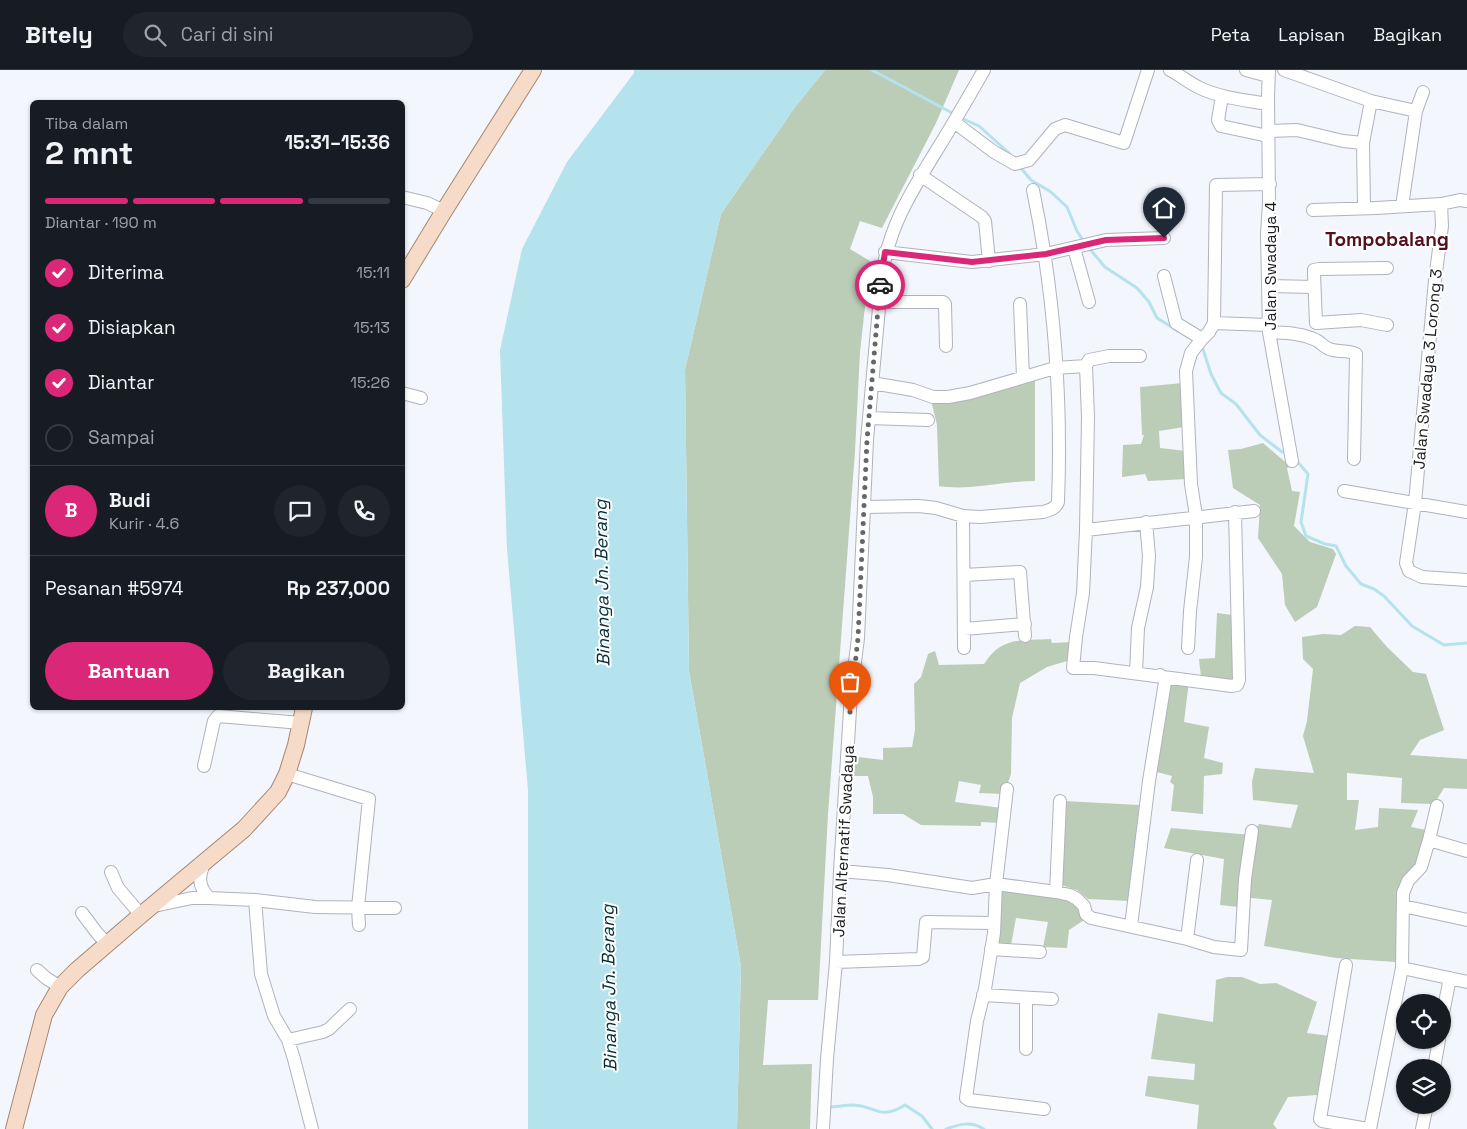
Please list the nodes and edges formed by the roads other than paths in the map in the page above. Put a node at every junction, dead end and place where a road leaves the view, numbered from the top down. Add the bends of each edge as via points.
1 (534, 70) edge
2 (984, 70) edge
3 (1148, 70) edge
4 (1170, 70) edge
5 (1246, 70) edge
6 (1284, 70) edge
7 (1269, 73) edge
8 (1423, 92) dead end
9 (1222, 96) junction
10 (1371, 101) junction
11 (1268, 104) junction
12 (1416, 111) junction
13 (954, 122) junction
14 (1268, 134) junction
15 (1363, 143) junction
16 (920, 176) junction
17 (1270, 184) junction
18 (1033, 190) dead end
19 (405, 198) edge
20 (1467, 201) edge
21 (1441, 204) junction
22 (1402, 206) junction
23 (1364, 208) junction
24 (1313, 210) dead end
25 (442, 211) junction
26 (1164, 238) dead end
27 (1074, 248) junction
28 (885, 252) junction
29 (1046, 254) junction
30 (989, 261) junction
31 (1387, 268) dead end
32 (405, 275) edge
33 (1164, 276) dead end
34 (1268, 286) junction
35 (1314, 286) junction
36 (878, 302) junction
37 (1089, 302) dead end
38 (1020, 304) dead end
39 (1214, 323) junction
40 (1387, 325) dead end
41 (1269, 328) junction
42 (1202, 339) junction
43 (946, 346) dead end
44 (1140, 356) dead end
45 (1086, 366) junction
46 (1055, 368) junction
47 (1023, 377) junction
48 (872, 383) junction
49 (405, 394) edge
50 (420, 398) dead end
51 (869, 418) junction
52 (928, 420) dead end
53 (1354, 459) dead end
54 (1292, 461) dead end
55 (1344, 491) dead end
56 (1415, 503) junction
57 (864, 507) junction
58 (1254, 511) dead end
59 (1235, 512) junction
60 (1467, 512) edge
61 (963, 516) junction
62 (1196, 516) junction
63 (1146, 522) junction
64 (1086, 530) junction
65 (964, 575) junction
66 (1467, 580) edge
67 (964, 629) junction
68 (964, 648) dead end
69 (1188, 648) dead end
70 (1136, 673) junction
71 (1160, 676) junction
72 (302, 715) edge
73 (204, 766) dead end
74 (288, 774) junction
75 (1007, 789) dead end
76 (1060, 801) dead end
77 (1437, 806) dead end
78 (1252, 831) dead end
79 (1429, 840) junction
80 (1467, 852) edge
81 (206, 860) junction
82 (1196, 860) dead end
83 (840, 871) junction
84 (111, 872) dead end
85 (996, 884) junction
86 (1056, 892) junction
87 (209, 898) junction
88 (255, 900) junction
89 (1403, 906) junction
90 (358, 907) junction
91 (395, 908) dead end
92 (82, 912) dead end
93 (143, 912) junction
94 (1467, 920) edge
95 (994, 923) junction
96 (359, 925) dead end
97 (1131, 926) junction
98 (103, 939) junction
99 (1187, 939) junction
100 (991, 948) junction
101 (1040, 952) dead end
102 (836, 962) junction
103 (1346, 965) dead end
104 (1402, 968) junction
105 (1450, 978) junction
106 (1467, 982) edge
107 (1447, 994) edge
108 (983, 995) junction
109 (1026, 998) junction
110 (1052, 999) dead end
111 (350, 1009) dead end
112 (288, 1040) junction
113 (1026, 1049) dead end
114 (1044, 1109) dead end
115 (1425, 1114) edge
116 (14, 1129) edge
117 (312, 1129) edge
118 (823, 1129) edge
119 (1369, 1129) edge
120 (1422, 1129) edge

1 - 25 main road
2 - 13 street, Jalan Alternatif Swadaya
3 - 13 street via 1124,143 1061,125 1029,160 1015,164
4 - 9 street via 1198,87
5 - 7 street
6 - 10 street
7 - 11 street, Jalan Swadaya 4
8 - 12 street
9 - 11 street
9 - 14 street via 1218,120 1221,126
10 - 12 street
10 - 15 street
11 - 14 street, Jalan Swadaya 4
12 - 22 street
13 - 16 street, Jalan Alternatif Swadaya
14 - 15 street via 1297,130
14 - 17 street, Jalan Swadaya 4
15 - 23 street
16 - 28 street, Jalan Alternatif Swadaya via 892,230
16 - 30 street via 982,217
17 - 34 street, Jalan Swadaya 4
17 - 39 street via 1216,185
18 - 29 street
19 - 25 street via 427,202
20 - 21 street
21 - 22 street
21 - 56 street, Jalan Swadaya 3 Lorong 3 via 1442,226
22 - 23 street
23 - 24 street
25 - 32 main road
26 - 27 street via 1106,240
27 - 29 street
27 - 37 street
28 - 30 street via 953,261
28 - 36 street, Jalan Alternatif Swadaya
29 - 30 street
29 - 46 street
31 - 35 street via 1316,269
33 - 42 street via 1176,323
34 - 35 street
34 - 41 street, Jalan Swadaya 4
35 - 40 street via 1316,323 1361,320
36 - 43 street via 943,302
36 - 48 street, Jalan Alternatif Swadaya
38 - 47 street
39 - 41 street
39 - 42 street
41 - 53 street via 1300,334 1331,350 1357,356
41 - 54 street, Jalan Swadaya 4
42 - 62 street via 1189,357 1186,371 1191,484
44 - 45 street via 1096,357
45 - 46 street
45 - 64 street
46 - 47 street
46 - 61 street via 1060,443 1056,506 1043,512 999,517
47 - 48 street via 970,393 938,398
48 - 51 street, Jalan Alternatif Swadaya
49 - 50 street
51 - 52 street
51 - 57 street, Jalan Alternatif Swadaya
55 - 56 street
56 - 60 street
56 - 66 street, Jalan Swadaya 3 Lorong 3 via 1406,563 1409,571 1422,577
57 - 61 street via 919,506
57 - 83 street, Jalan Alternatif Swadaya via 858,638 851,694
58 - 59 street
59 - 62 street
59 - 71 street via 1237,685
61 - 65 street
62 - 63 street
62 - 69 street
63 - 64 street
63 - 70 street via 1149,556 1147,586 1138,628
64 - 70 street via 1074,668
65 - 67 street
65 - 67 street via 1020,572 1025,630
67 - 68 street
70 - 71 street
71 - 97 street via 1165,682
72 - 73 street via 218,716 214,721
72 - 74 main road
74 - 81 main road via 278,792 244,829
74 - 90 street via 369,799
75 - 85 street
76 - 86 street
77 - 79 street
78 - 99 street via 1245,879 1242,950 1214,947
79 - 80 street
79 - 89 street via 1421,867 1405,886
81 - 87 street via 199,879
81 - 93 main road
82 - 99 street
83 - 85 street via 972,888
83 - 102 street, Jalan Alternatif Swadaya
84 - 93 street via 129,902
85 - 86 street
85 - 95 street
86 - 97 street via 1077,899 1091,918
87 - 88 street
87 - 93 street via 192,898
88 - 90 street via 315,907
88 - 112 street via 261,974 274,1016
89 - 94 street
89 - 104 street
90 - 91 street
90 - 96 street
92 - 98 street
93 - 98 main road
95 - 100 street
95 - 102 street via 926,922 923,957 919,959
97 - 99 street
98 - 116 main road via 50,980
100 - 101 street
100 - 108 street
102 - 118 street, Jalan Alternatif Swadaya
103 - 119 street via 1320,1119
104 - 105 street
104 - 119 street
105 - 106 street
105 - 107 street
108 - 109 street
108 - 114 street via 966,1098
109 - 110 street
109 - 113 street
111 - 112 street via 329,1029
112 - 117 street
115 - 120 street

